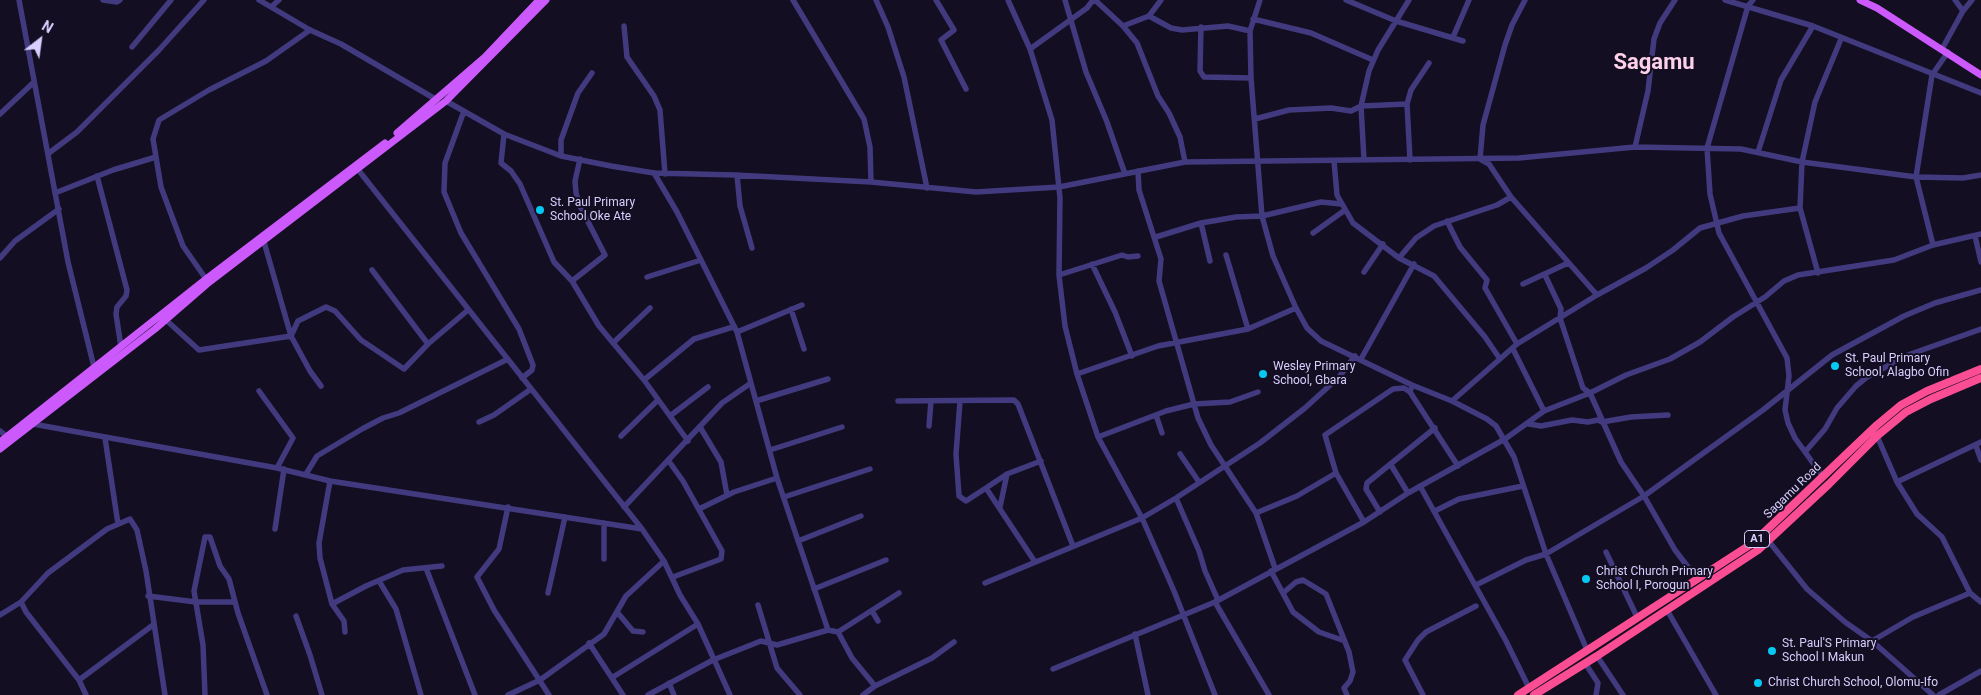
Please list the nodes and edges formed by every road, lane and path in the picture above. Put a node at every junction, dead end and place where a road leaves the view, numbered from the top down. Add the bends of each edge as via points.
1 (19, 0) edge
2 (102, 0) edge
3 (120, 0) edge
4 (171, 0) edge
5 (204, 0) edge
6 (259, 0) edge
7 (279, 0) edge
8 (539, 0) edge
9 (546, 0) edge
10 (793, 0) edge
11 (876, 0) edge
12 (936, 0) edge
13 (1008, 0) edge
14 (1065, 0) edge
15 (1094, 0) edge
16 (1161, 0) edge
17 (1260, 0) edge
18 (1346, 0) edge
19 (1408, 0) edge
20 (1469, 0) edge
21 (1525, 0) edge
22 (1676, 0) edge
23 (1725, 0) edge
24 (1752, 0) edge
25 (1860, 0) edge
26 (1955, 0) edge
27 (1972, 0) edge
28 (1748, 6) junction
29 (270, 7) junction
30 (1963, 11) junction
31 (1149, 16) junction
32 (1253, 19) junction
33 (1071, 20) junction
34 (1396, 21) junction
35 (624, 26) dead end
36 (1123, 26) junction
37 (1813, 26) junction
38 (1201, 27) junction
39 (310, 30) junction
40 (1250, 31) junction
41 (1453, 37) junction
42 (1840, 38) junction
43 (1464, 41) dead end
44 (132, 47) dead end
45 (1030, 49) junction
46 (1945, 51) junction
47 (1373, 60) junction
48 (1429, 63) dead end
49 (592, 73) dead end
50 (1932, 75) junction
51 (1981, 75) edge
52 (1251, 78) junction
53 (34, 82) junction
54 (966, 89) dead end
55 (1981, 92) edge
56 (437, 100) junction
57 (446, 101) junction
58 (1408, 104) junction
59 (1362, 106) junction
60 (464, 111) junction
61 (0, 114) edge
62 (1254, 119) junction
63 (504, 134) junction
64 (1635, 147) junction
65 (1707, 148) junction
66 (1758, 152) junction
67 (49, 153) junction
68 (561, 156) junction
69 (156, 157) junction
70 (580, 158) junction
71 (1480, 159) junction
72 (1258, 160) junction
73 (1364, 160) junction
74 (1410, 160) junction
75 (1334, 161) junction
76 (1185, 162) junction
77 (1802, 162) junction
78 (357, 168) junction
79 (1138, 171) junction
80 (654, 173) junction
81 (666, 174) junction
82 (1124, 174) junction
83 (737, 175) junction
84 (1981, 175) edge
85 (97, 176) junction
86 (1916, 177) junction
87 (871, 182) junction
88 (1059, 187) junction
89 (927, 188) junction
90 (55, 193) junction
91 (1512, 197) junction
92 (1341, 204) junction
93 (1800, 208) junction
94 (59, 209) junction
95 (1345, 210) junction
96 (1262, 216) junction
97 (1447, 221) junction
98 (1200, 223) junction
99 (1715, 223) junction
100 (1313, 233) dead end
101 (1978, 235) edge
102 (1156, 237) junction
103 (264, 242) junction
104 (1383, 244) junction
105 (1933, 245) junction
106 (752, 248) dead end
107 (1226, 255) dead end
108 (1138, 256) dead end
109 (0, 258) edge
110 (1400, 258) junction
111 (701, 260) junction
112 (1210, 261) dead end
113 (1981, 262) edge
114 (1568, 263) junction
115 (1092, 264) junction
116 (1414, 264) junction
117 (372, 270) dead end
118 (1364, 272) dead end
119 (1818, 273) junction
120 (1059, 275) junction
121 (1545, 275) junction
122 (647, 277) dead end
123 (206, 279) junction
124 (572, 281) junction
125 (1524, 284) dead end
126 (1981, 290) edge
127 (1597, 295) junction
128 (1756, 302) junction
129 (802, 304) dead end
130 (650, 308) dead end
131 (1296, 308) junction
132 (791, 309) junction
133 (468, 310) junction
134 (1560, 318) junction
135 (166, 320) junction
136 (1248, 329) junction
137 (1981, 329) edge
138 (735, 330) junction
139 (291, 336) junction
140 (1177, 342) junction
141 (613, 343) junction
142 (428, 344) junction
143 (121, 347) junction
144 (1515, 347) junction
145 (804, 349) dead end
146 (1132, 356) junction
147 (1358, 358) junction
148 (508, 359) junction
149 (1500, 359) junction
150 (94, 368) junction
151 (1981, 369) edge
152 (1077, 374) junction
153 (522, 378) junction
154 (1981, 378) edge
155 (828, 379) dead end
156 (644, 380) junction
157 (751, 383) junction
158 (1412, 385) junction
159 (321, 386) dead end
160 (708, 387) dead end
161 (531, 389) junction
162 (1787, 389) junction
163 (259, 391) dead end
164 (1258, 392) dead end
165 (1410, 392) junction
166 (1590, 393) junction
167 (658, 400) junction
168 (756, 401) junction
169 (898, 401) dead end
170 (931, 401) junction
171 (960, 401) junction
172 (1452, 401) junction
173 (1194, 404) junction
174 (1544, 411) junction
175 (1156, 415) junction
176 (1668, 415) dead end
177 (670, 416) junction
178 (479, 422) dead end
179 (1602, 422) junction
180 (33, 424) junction
181 (1529, 424) junction
182 (929, 426) dead end
183 (700, 427) junction
184 (842, 427) dead end
185 (1435, 428) junction
186 (0, 430) edge
187 (1162, 433) dead end
188 (621, 436) dead end
189 (1877, 436) junction
190 (1098, 437) junction
191 (9, 438) junction
192 (105, 438) junction
193 (1505, 439) junction
194 (688, 441) junction
195 (0, 442) edge
196 (1978, 444) edge
197 (0, 449) edge
198 (770, 450) junction
199 (1805, 452) junction
200 (1180, 454) dead end
201 (668, 460) junction
202 (1981, 460) edge
203 (1041, 461) junction
204 (1391, 465) junction
205 (1226, 466) junction
206 (1458, 466) junction
207 (281, 469) junction
208 (870, 469) dead end
209 (1336, 473) junction
210 (306, 474) junction
211 (1007, 474) junction
212 (1823, 477) junction
213 (777, 478) junction
214 (330, 481) junction
215 (1199, 482) junction
216 (1897, 482) junction
217 (1420, 486) junction
218 (1523, 486) junction
219 (986, 488) junction
220 (1408, 492) junction
221 (726, 495) junction
222 (1644, 496) junction
223 (784, 497) junction
224 (1176, 498) junction
225 (508, 507) junction
226 (624, 507) junction
227 (1000, 507) junction
228 (699, 509) junction
229 (1435, 511) junction
230 (1380, 512) junction
231 (1256, 513) junction
232 (565, 516) junction
233 (861, 516) dead end
234 (1142, 518) junction
235 (1364, 522) junction
236 (604, 523) junction
237 (118, 524) junction
238 (275, 529) dead end
239 (642, 529) junction
240 (1767, 539) junction
241 (798, 541) junction
242 (1073, 546) junction
243 (1606, 552) dead end
244 (1546, 554) junction
245 (604, 559) dead end
246 (886, 560) dead end
247 (664, 561) junction
248 (1035, 562) junction
249 (442, 566) dead end
250 (426, 568) junction
251 (1273, 570) junction
252 (673, 577) junction
253 (1698, 580) junction
254 (379, 581) junction
255 (985, 583) dead end
256 (1476, 585) junction
257 (814, 589) junction
258 (1970, 592) junction
259 (548, 593) dead end
260 (899, 593) dead end
261 (1283, 593) junction
262 (148, 596) junction
263 (1217, 601) junction
264 (21, 602) junction
265 (196, 602) junction
266 (235, 602) junction
267 (1981, 602) edge
268 (332, 604) junction
269 (758, 605) dead end
270 (1476, 606) dead end
271 (1667, 610) junction
272 (872, 611) junction
273 (617, 612) junction
274 (1182, 614) junction
275 (0, 615) edge
276 (296, 616) dead end
277 (1637, 617) junction
278 (878, 621) dead end
279 (698, 624) junction
280 (153, 626) junction
281 (828, 630) junction
282 (345, 632) dead end
283 (643, 632) dead end
284 (838, 632) junction
285 (1134, 634) junction
286 (1342, 640) junction
287 (1872, 641) junction
288 (954, 642) dead end
289 (589, 643) junction
290 (768, 643) junction
291 (1586, 650) junction
292 (1597, 656) junction
293 (713, 660) junction
294 (1585, 664) junction
295 (1053, 669) dead end
296 (1557, 669) junction
297 (1981, 671) edge
298 (612, 676) junction
299 (1563, 677) junction
300 (79, 680) junction
301 (540, 680) junction
302 (669, 683) junction
303 (875, 686) junction
304 (1528, 688) junction
305 (86, 695) edge
306 (165, 695) edge
307 (205, 695) edge
308 (267, 695) edge
309 (322, 695) edge
310 (421, 695) edge
311 (474, 695) edge
312 (508, 695) edge
313 (549, 695) edge
314 (623, 695) edge
315 (648, 695) edge
316 (674, 695) edge
317 (730, 695) edge
318 (800, 695) edge
319 (863, 695) edge
320 (1148, 695) edge
321 (1215, 695) edge
322 (1269, 695) edge
323 (1346, 695) edge
324 (1423, 695) edge
325 (1518, 695) edge
326 (1534, 695) edge
327 (1596, 695) edge
328 (1623, 695) edge
329 (1716, 695) edge
330 (1933, 695) edge
331 (1939, 695) edge

1 - 53 street
2 - 3 street
4 - 44 street
5 - 67 street via 77,132
6 - 29 street
7 - 29 street
8 - 56 main road via 485,57
9 - 57 main road
10 - 87 street via 864,119 870,146
11 - 89 street via 904,77
12 - 54 street via 954,30 941,40
13 - 45 street
14 - 33 street
15 - 33 street
15 - 36 street
16 - 31 street
17 - 32 street
18 - 34 street
19 - 34 street
20 - 41 street
21 - 71 street via 1505,45 1483,125
22 - 64 street via 1660,23 1654,40 1648,91
23 - 28 street
24 - 28 street
25 - 46 main road
26 - 30 street
27 - 30 street
28 - 37 street
28 - 65 street
29 - 39 street
30 - 46 street
31 - 36 street
31 - 38 street via 1171,28
32 - 40 street
32 - 47 street via 1311,33
33 - 45 street
33 - 82 street via 1086,72
34 - 41 street
34 - 47 street
35 - 81 street via 627,57 660,110
36 - 76 street via 1137,43 1158,96 1180,137
37 - 42 street
37 - 66 street via 1781,80
38 - 40 street via 1228,26
38 - 52 street via 1200,72 1204,77
39 - 56 street via 341,44
39 - 69 street via 266,61 161,118 153,139
40 - 52 street
41 - 43 street
42 - 50 street
42 - 77 street via 1815,102
45 - 88 street via 1052,120
46 - 50 street
46 - 51 main road
47 - 59 street
48 - 58 street via 1411,90
49 - 68 street via 578,93 561,140
50 - 55 street
50 - 86 street
52 - 62 street
53 - 61 street
53 - 67 street
56 - 78 main road
57 - 60 street
57 - 78 main road
58 - 59 street
58 - 74 street
59 - 62 street via 1351,111 1331,108 1288,110
59 - 73 street
60 - 63 street
60 - 153 street via 445,163 444,192 461,233 519,329 533,365
62 - 72 street
63 - 68 street
63 - 124 street via 501,163 511,170 520,184 554,262
64 - 65 street
64 - 71 street
65 - 66 street
65 - 99 street
66 - 77 street
67 - 90 street
68 - 70 street
69 - 85 street
69 - 123 street via 161,187 174,225
70 - 80 street
70 - 124 street via 576,193 605,255
71 - 74 street
71 - 91 street via 1489,164
72 - 75 street
72 - 76 street
72 - 96 street
73 - 74 street
73 - 75 street
75 - 92 street via 1337,195
76 - 79 street
77 - 86 street
77 - 93 street
78 - 103 main road
78 - 123 main road
78 - 133 street
79 - 82 street
79 - 102 street via 1147,221
80 - 81 street
80 - 111 street
81 - 83 street
82 - 88 street
83 - 87 street
83 - 106 street via 740,206
84 - 86 street
85 - 90 street
85 - 143 street via 127,290 116,314
86 - 105 street
87 - 89 street
88 - 89 street via 976,192
88 - 120 street
90 - 94 street
91 - 97 street
91 - 114 street
92 - 95 street
92 - 96 street via 1315,203
93 - 99 street
93 - 119 street
94 - 109 street via 15,241
94 - 150 street
95 - 100 street
95 - 104 street via 1353,223
96 - 98 street
96 - 131 street via 1272,256
97 - 110 street via 1416,238
97 - 144 street via 1460,247 1487,280 1485,288
98 - 102 street
98 - 112 street
99 - 127 street via 1700,228 1646,268
99 - 128 street
101 - 105 street
101 - 113 street
102 - 140 street via 1161,259 1159,281
103 - 135 main road via 207,284
103 - 139 street
104 - 110 street
104 - 118 street
105 - 119 street via 1894,260
107 - 136 street
108 - 115 street via 1122,255
110 - 116 street
111 - 122 street
111 - 138 street
114 - 121 street
114 - 127 street
115 - 120 street
115 - 146 street
116 - 147 street
116 - 149 street via 1434,276 1454,298
117 - 142 street
119 - 128 street via 1798,275 1784,281
120 - 152 street via 1065,326
121 - 125 street
121 - 134 street via 1561,309
123 - 143 main road
124 - 141 street
126 - 162 street via 1904,316 1832,355
127 - 134 street
128 - 162 street via 1787,358
128 - 166 street via 1670,359
129 - 132 street
130 - 141 street
131 - 136 street
131 - 147 street via 1312,335
132 - 138 street
132 - 145 street
133 - 142 street
133 - 148 street
134 - 144 street
134 - 166 street via 1583,388
135 - 139 street via 199,350
135 - 180 main road
136 - 140 street
137 - 199 street via 1908,355 1867,377 1837,408 1825,429
138 - 156 street via 694,339
138 - 157 street
139 - 142 street via 298,321 326,307 335,311 360,340 404,369
139 - 159 street
140 - 146 street
140 - 173 street
141 - 156 street
143 - 150 main road
144 - 149 street
144 - 174 street
146 - 152 street
147 - 158 street
147 - 205 street via 1305,408
148 - 153 street
148 - 210 street via 383,418 317,456
149 - 172 street
150 - 191 main road
151 - 212 highway, Sagamu Road / A1 via 1901,405
152 - 190 street
153 - 161 street
154 - 189 highway, Sagamu Road / A1 via 1919,404
155 - 168 street
156 - 167 street
157 - 168 street
157 - 183 street via 722,403
158 - 165 street
158 - 172 street
160 - 177 street
161 - 178 street
161 - 226 street
162 - 199 street via 1785,410 1788,423
162 - 222 street
163 - 207 street via 294,438
164 - 173 street via 1230,402
165 - 185 street
165 - 209 street via 1404,388 1393,389 1325,435
166 - 174 street
166 - 179 street
167 - 177 street
167 - 188 street
168 - 198 street
169 - 170 street
170 - 171 street
170 - 182 street
171 - 203 street via 1014,400
171 - 219 street via 956,454 959,496 966,501
172 - 193 street via 1487,420
173 - 175 street
173 - 205 street via 1211,445
174 - 181 street
175 - 187 street
175 - 190 street
176 - 179 street
177 - 194 street
179 - 181 street via 1572,420 1541,426
179 - 222 street via 1621,462
180 - 191 main road
180 - 192 street
181 - 193 street
183 - 194 street
183 - 221 street via 721,462
184 - 198 street
185 - 204 street
185 - 206 street
186 - 191 street
189 - 216 street
189 - 240 highway, Sagamu Road / A1
190 - 234 street
191 - 195 main road
191 - 197 main road
192 - 207 street
192 - 237 street
193 - 206 street
193 - 218 street
194 - 201 street
196 - 202 street
196 - 216 street
198 - 213 street
199 - 212 street
200 - 215 street
201 - 226 street
201 - 228 street via 684,480
203 - 211 street
203 - 242 street
204 - 220 street
204 - 230 street via 1366,486
205 - 215 street
205 - 231 street
206 - 217 street
207 - 210 street
207 - 238 street
208 - 223 street
209 - 231 street via 1296,496
209 - 235 street
210 - 214 street
211 - 219 street
211 - 227 street
212 - 253 highway, Sagamu Road / A1 via 1768,531
213 - 221 street
213 - 223 street
214 - 225 street
214 - 268 street via 319,543
215 - 224 street
216 - 258 street via 1916,514 1942,537
217 - 220 street
217 - 229 street
218 - 229 street via 1459,499
218 - 244 street
219 - 227 street
220 - 230 street
221 - 228 street
222 - 244 street
222 - 253 street via 1675,550
223 - 241 street
224 - 234 street
224 - 263 street
225 - 232 street
225 - 301 street via 499,549 477,577 494,610
226 - 239 street
227 - 248 street
228 - 252 street via 722,551 720,559
229 - 256 street
230 - 235 street
231 - 251 street
232 - 236 street
232 - 259 street
233 - 241 street
234 - 242 street
234 - 274 street
235 - 251 street
236 - 239 street
236 - 245 street
237 - 262 street via 130,518 137,530
237 - 264 street via 48,573
239 - 247 street
240 - 271 highway, Sagamu Road / A1 via 1758,550
240 - 287 street via 1807,589
241 - 257 street
242 - 248 street
243 - 277 street
244 - 256 street via 1526,560
244 - 291 street
246 - 257 street
247 - 252 street
247 - 273 street via 626,596
248 - 255 street
249 - 250 street
250 - 254 street via 403,570
250 - 311 street
251 - 261 street
251 - 263 street
252 - 279 street
253 - 277 highway, Sagamu Road / A1
254 - 268 street
254 - 310 street via 396,609
256 - 304 street
257 - 281 street
258 - 267 street
258 - 287 street via 1913,617
260 - 272 street
261 - 286 street via 1293,612 1308,625
261 - 286 street via 1303,580 1326,594
262 - 265 street
262 - 280 street
263 - 274 street
263 - 322 street
264 - 275 street
264 - 300 street
265 - 266 street
265 - 266 street via 194,591 199,563 206,537 210,537
265 - 307 street via 203,645
266 - 308 street
268 - 282 street via 344,621
269 - 290 street
270 - 324 street via 1426,632 1405,660
271 - 292 highway, Sagamu Road / A1
271 - 329 street
272 - 278 street
272 - 284 street
273 - 283 street via 633,631
273 - 289 street via 604,634
274 - 285 street
274 - 321 street
276 - 309 street
277 - 291 highway, Sagamu Road / A1
279 - 293 street
279 - 298 street
280 - 300 street
280 - 306 street
281 - 284 street
281 - 290 street via 777,644
284 - 303 street via 852,658
285 - 295 street
285 - 320 street
286 - 323 street via 1349,652 1353,672 1344,688
287 - 330 street
288 - 303 street via 932,658
289 - 298 street
289 - 301 street
290 - 293 street via 761,641
290 - 318 street via 777,668
291 - 296 highway, Sagamu Road / A1
292 - 294 highway, Sagamu Road / A1
292 - 328 street
293 - 302 street
293 - 317 street
294 - 299 highway, Sagamu Road / A1
294 - 327 street via 1598,683
296 - 299 highway
296 - 304 highway, Sagamu Road / A1
297 - 331 street
298 - 314 street
299 - 326 highway, Sagamu Road / A1
300 - 305 street
301 - 312 street
301 - 313 street
302 - 315 street
302 - 316 street
303 - 319 street
304 - 325 highway, Sagamu Road / A1

